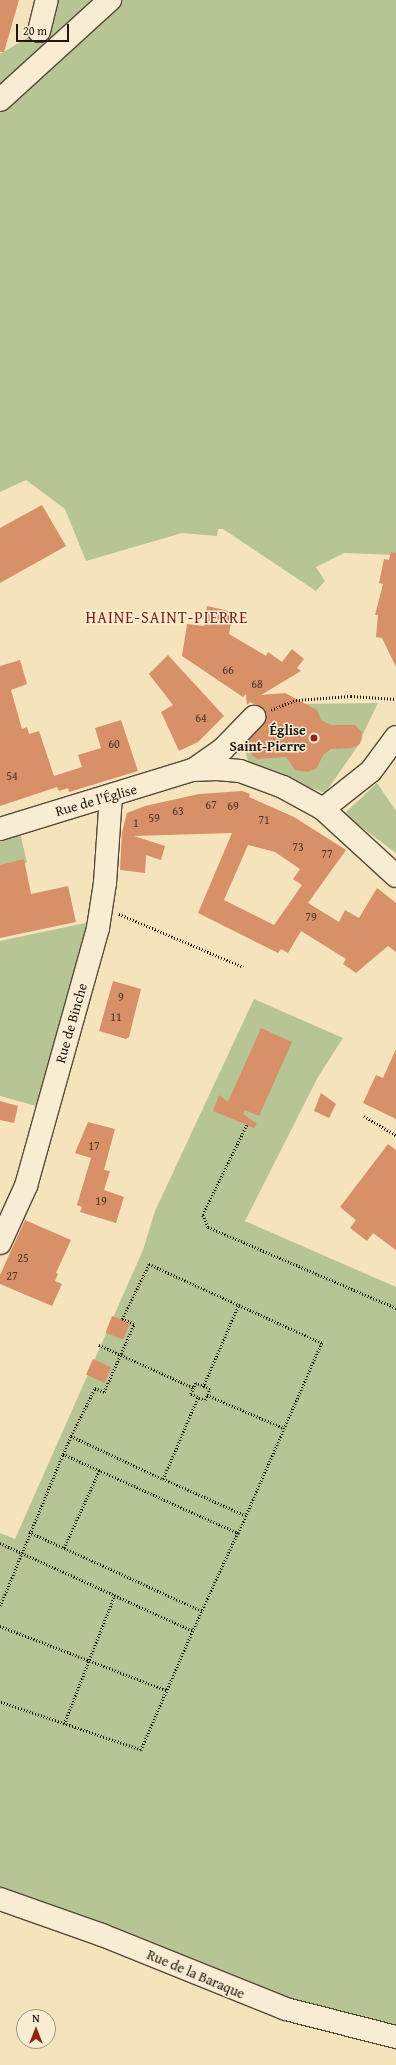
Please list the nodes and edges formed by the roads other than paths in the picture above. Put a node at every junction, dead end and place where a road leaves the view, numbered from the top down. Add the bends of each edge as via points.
1 (47, 0) edge
2 (110, 0) edge
3 (39, 32) dead end
4 (0, 100) edge
5 (254, 717) road end
6 (393, 742) edge
7 (192, 770) junction
8 (111, 796) junction
9 (323, 809) junction
10 (0, 828) edge
11 (396, 876) edge
12 (0, 1243) edge
13 (0, 1899) edge
14 (396, 2037) edge

1 - 3 street
2 - 4 street
5 - 7 street, Rue de l'Église via 223,749
6 - 9 street via 371,772
7 - 8 street, Rue de l'Église
7 - 9 street, Rue de l'Église via 217,768 240,771 283,787
8 - 10 street, Rue de l'Église
8 - 12 street, Rue de Binche via 102,907 26,1186
9 - 11 street, Rue de l'Église
13 - 14 street, Rue de la Baraque via 102,1935 286,2009

